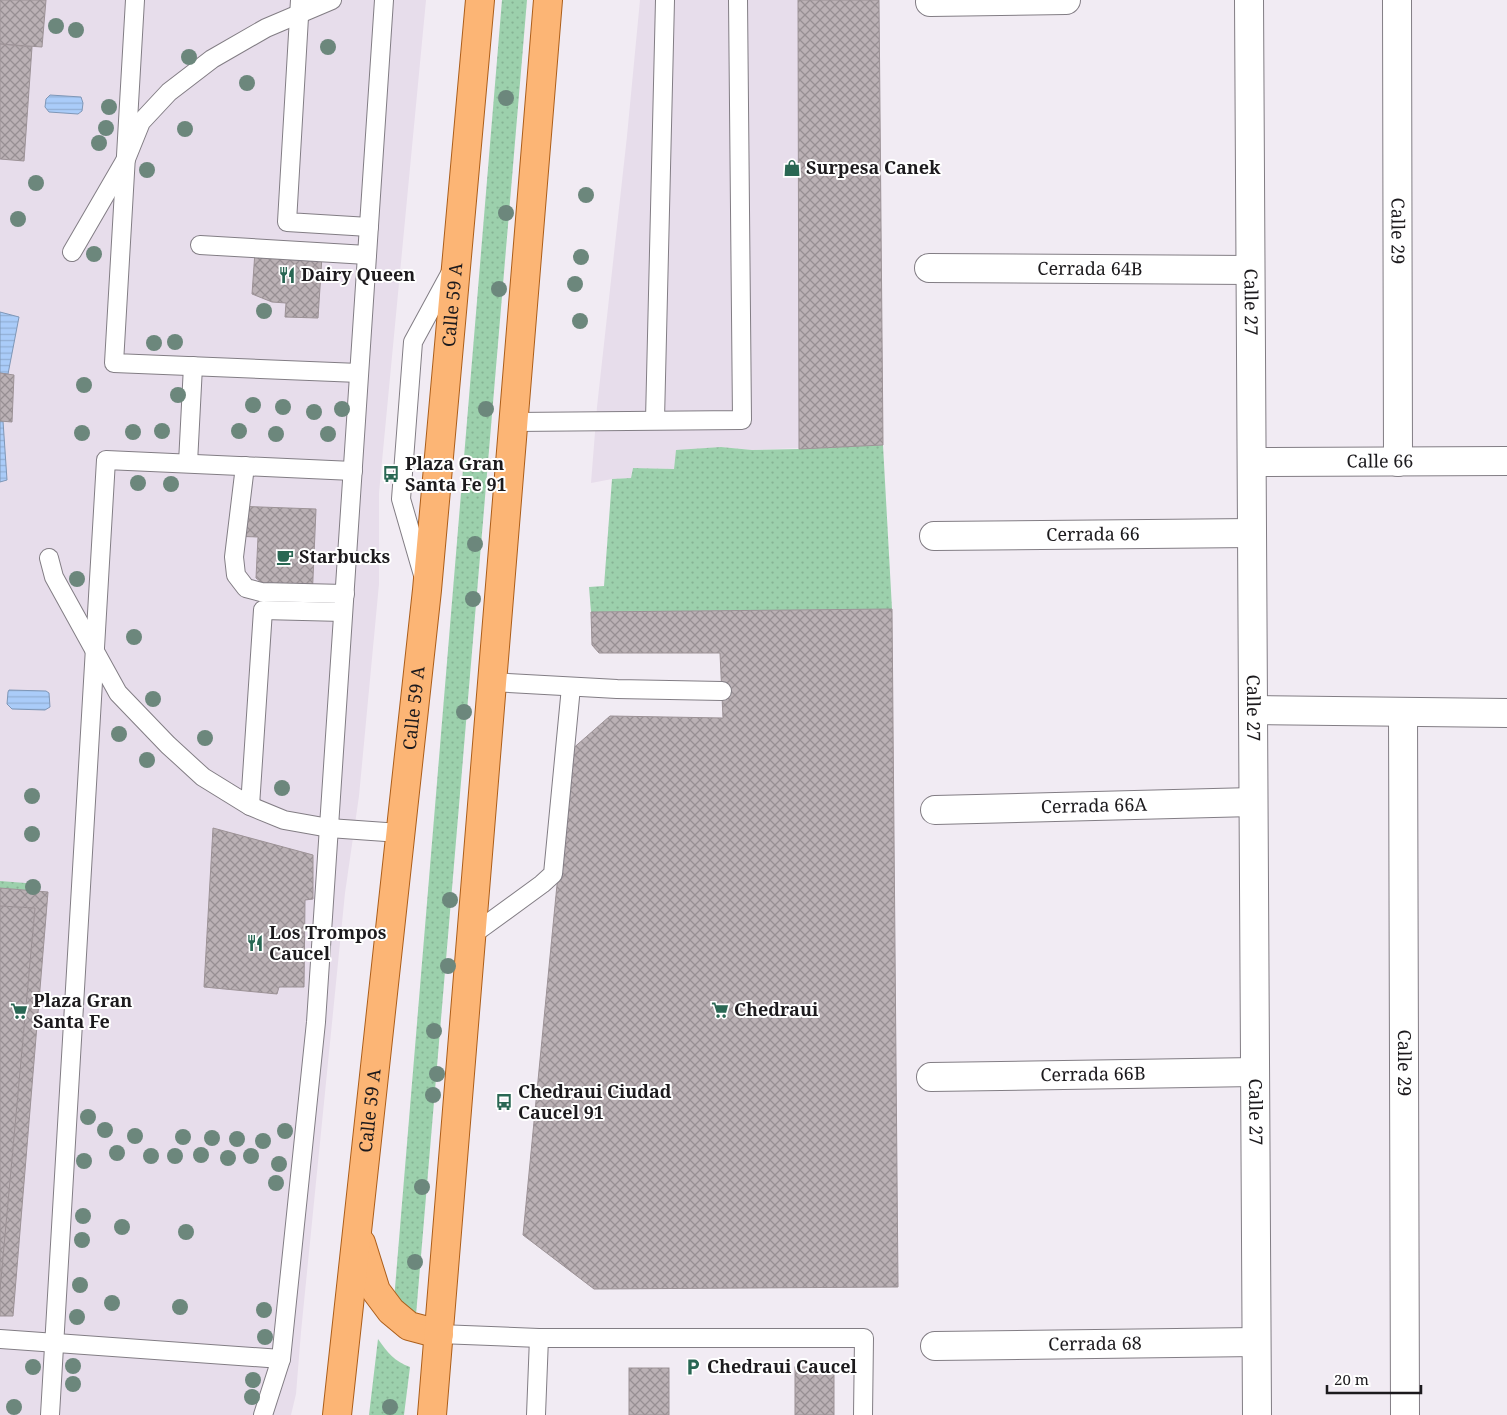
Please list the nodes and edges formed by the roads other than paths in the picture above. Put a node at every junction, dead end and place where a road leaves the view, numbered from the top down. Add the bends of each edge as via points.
1 (135, 0) edge
2 (332, 0) edge
3 (384, 0) edge
4 (480, 0) edge
5 (548, 0) edge
6 (665, 0) edge
7 (738, 0) edge
8 (1066, 0) edge
9 (1249, 0) edge
10 (1397, 0) edge
11 (930, 2) dead end
12 (300, 7) edge
13 (126, 159) junction
14 (369, 227) junction
15 (200, 245) dead end
16 (72, 252) dead end
17 (367, 255) junction
18 (456, 264) junction
19 (929, 268) dead end
20 (1250, 270) junction
21 (193, 366) junction
22 (359, 373) junction
23 (655, 420) junction
24 (514, 422) junction
25 (1507, 461) edge
26 (1252, 462) junction
27 (1398, 462) junction
28 (188, 463) junction
29 (245, 466) junction
30 (353, 471) junction
31 (1252, 533) junction
32 (934, 536) dead end
33 (49, 558) dead end
34 (427, 590) junction
35 (345, 594) junction
36 (343, 612) junction
37 (95, 650) junction
38 (492, 682) junction
39 (571, 686) junction
40 (722, 691) dead end
41 (1253, 710) junction
42 (1403, 712) junction
43 (1507, 713) edge
44 (1253, 802) junction
45 (250, 806) junction
46 (935, 810) dead end
47 (329, 828) junction
48 (400, 833) junction
49 (472, 935) junction
50 (1255, 1072) junction
51 (931, 1077) dead end
52 (357, 1232) junction
53 (439, 1334) junction
54 (539, 1338) junction
55 (0, 1339) edge
56 (1256, 1342) junction
57 (54, 1343) junction
58 (935, 1346) dead end
59 (281, 1359) junction
60 (50, 1415) edge
61 (263, 1415) edge
62 (337, 1415) edge
63 (432, 1415) edge
64 (536, 1415) edge
65 (863, 1415) edge
66 (1257, 1415) edge
67 (1406, 1415) edge

1 - 13 lane
2 - 12 lane
3 - 14 lane
4 - 18 main road, Calle 59 A
5 - 24 main road
6 - 23 lane
7 - 23 lane via 742,420
8 - 11 street
9 - 20 street, Calle 27
10 - 27 street, Calle 29
12 - 13 lane via 212,59 169,92 141,122
12 - 14 lane via 287,222
13 - 16 lane
13 - 21 lane via 114,362
14 - 17 lane
15 - 17 lane
17 - 22 lane
18 - 34 main road, Calle 59 A
18 - 34 lane via 413,342 401,499
19 - 20 street, Cerrada 64B
20 - 26 street, Calle 27
21 - 22 lane
21 - 28 lane
22 - 30 lane
23 - 24 lane
24 - 38 main road
25 - 27 street, Calle 66
26 - 27 street, Calle 66
26 - 31 street, Calle 27
28 - 29 lane
28 - 37 lane via 106,460
29 - 30 lane
29 - 35 lane via 234,557 236,575 246,588 261,592
30 - 35 lane
31 - 32 street, Cerrada 66
31 - 41 street, Calle 27
33 - 37 lane via 54,577
34 - 48 main road, Calle 59 A
35 - 36 lane
36 - 45 lane via 263,610
36 - 47 lane
37 - 45 lane via 118,693 168,745 203,777
37 - 57 lane
38 - 39 lane
38 - 49 main road
39 - 40 lane
39 - 49 lane via 553,874
41 - 42 street
41 - 44 street, Calle 27
42 - 43 street
42 - 67 street, Calle 29
44 - 46 street, Cerrada 66A
44 - 50 street, Calle 27
45 - 47 lane via 284,820
47 - 48 lane
47 - 59 lane via 316,1022
48 - 52 main road, Calle 59 A
49 - 53 main road
50 - 51 street, Cerrada 66B
50 - 56 street, Calle 27
52 - 53 main road via 376,1291 391,1311 409,1326
52 - 62 main road, Calle 59 A
53 - 54 lane
53 - 63 main road
54 - 64 lane
54 - 65 lane via 864,1338
55 - 57 lane
56 - 58 street, Cerrada 68
56 - 66 street, Calle 27
57 - 59 lane
57 - 60 lane
59 - 61 lane

